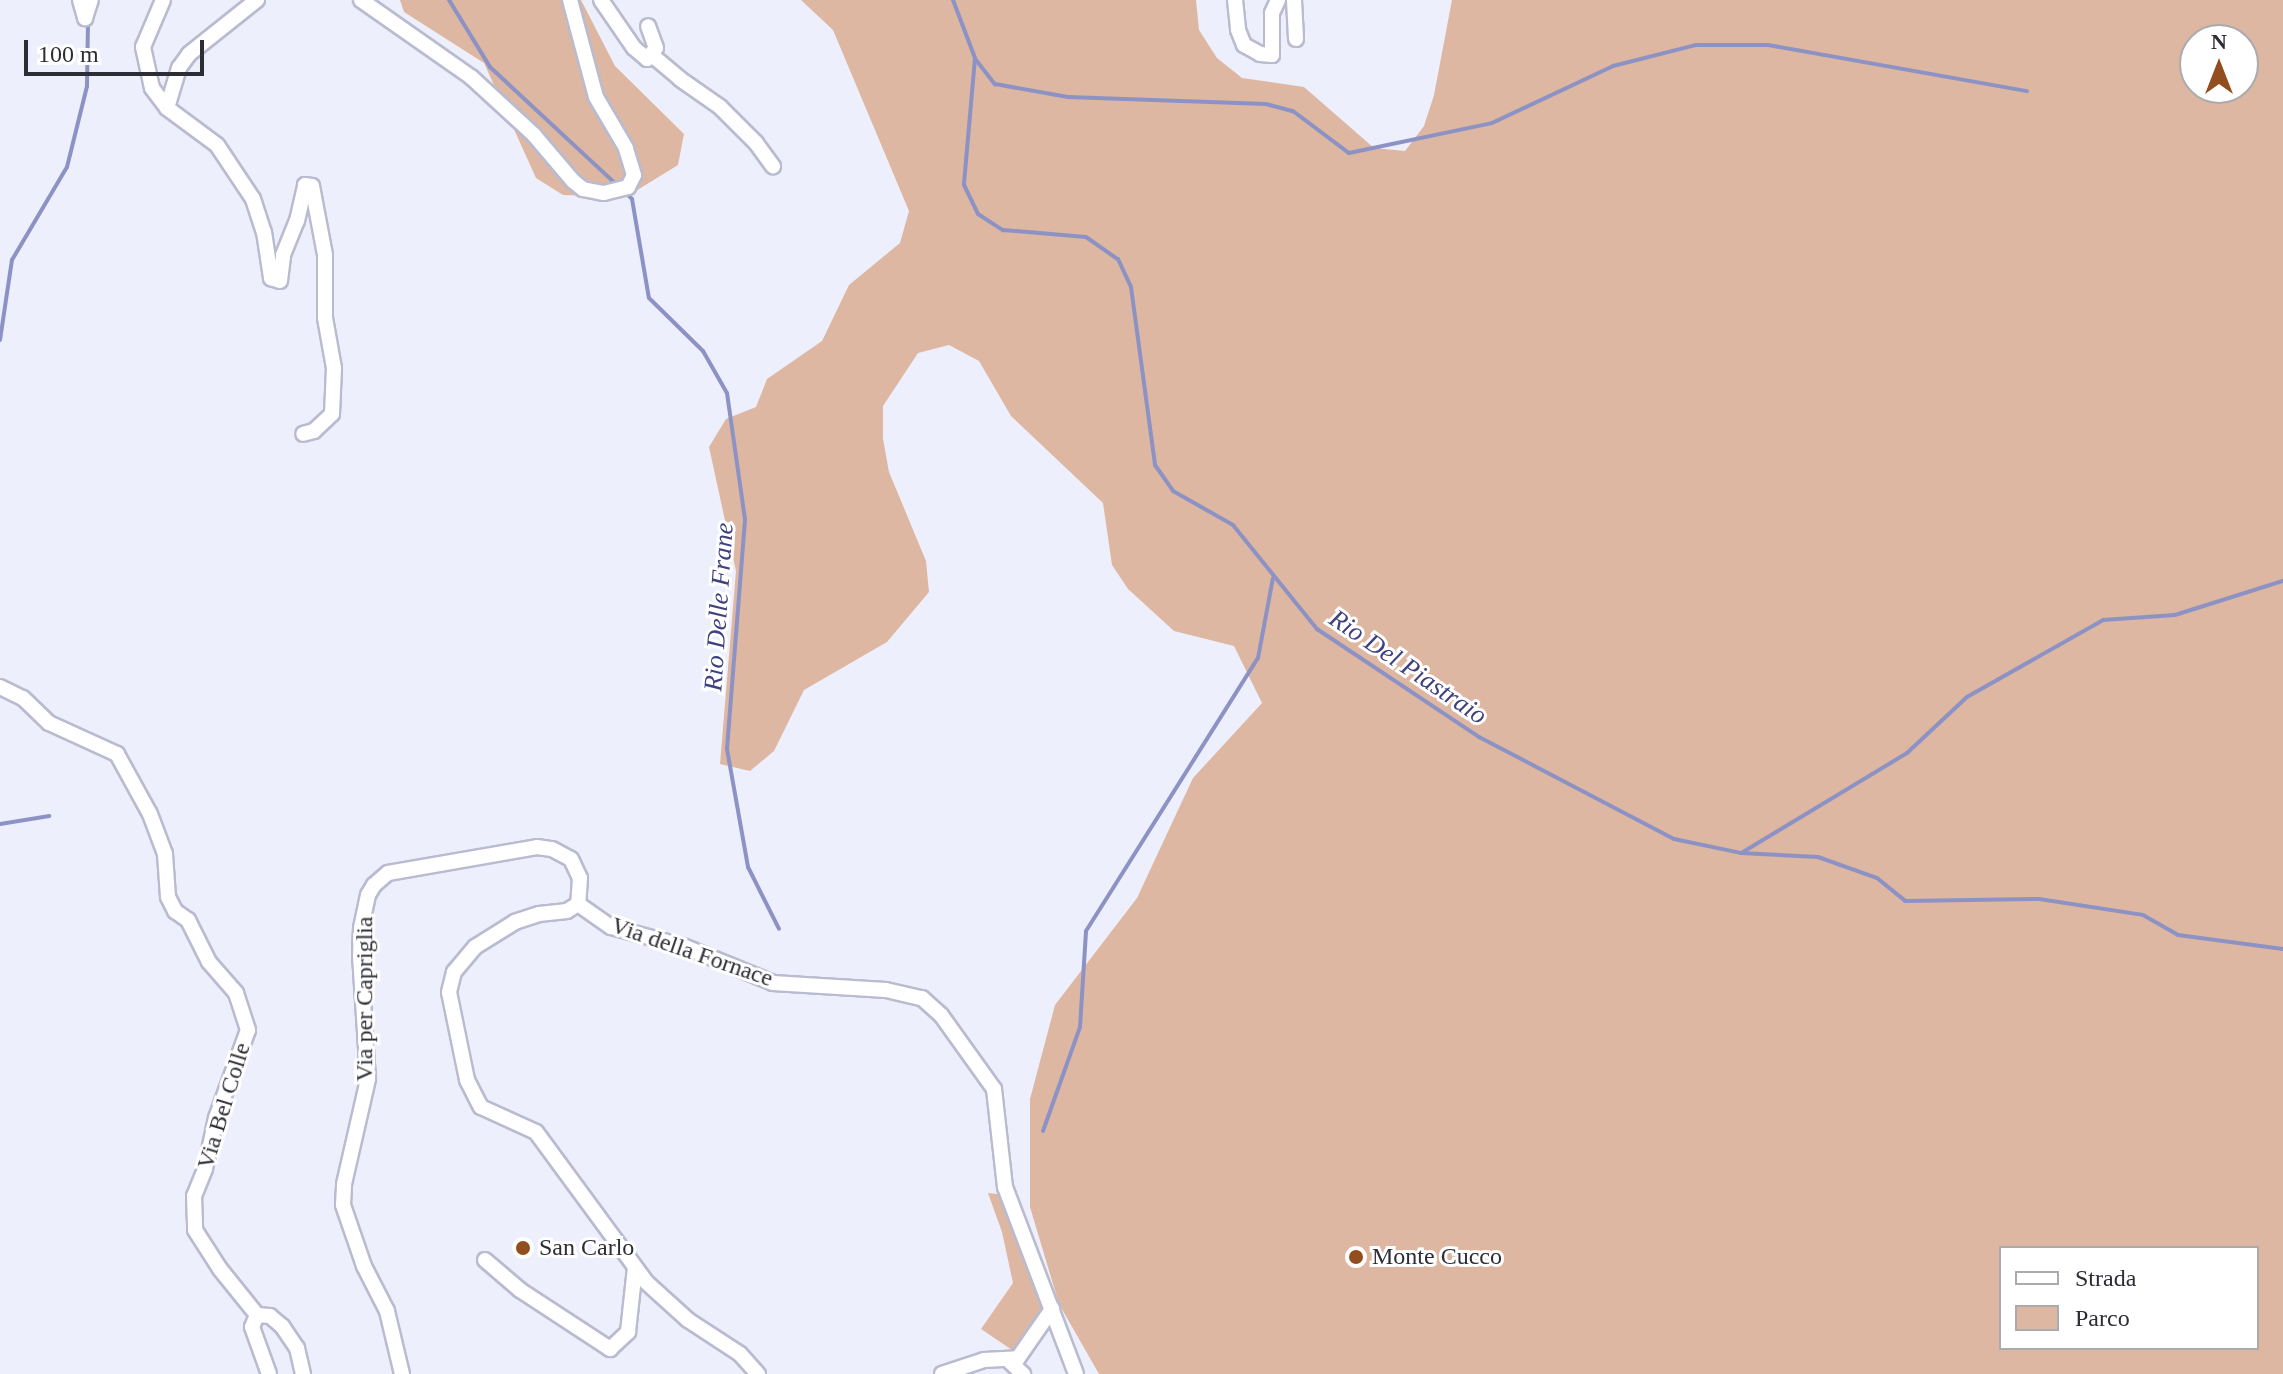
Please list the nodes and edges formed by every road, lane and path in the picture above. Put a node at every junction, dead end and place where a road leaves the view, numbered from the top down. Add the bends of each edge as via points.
1 (80, 0) edge
2 (91, 0) edge
3 (163, 0) edge
4 (257, 0) edge
5 (361, 0) edge
6 (570, 0) edge
7 (601, 0) edge
8 (1235, 0) edge
9 (1278, 0) edge
10 (1294, 0) edge
11 (648, 26) dead end
12 (1296, 39) dead end
13 (653, 56) junction
14 (167, 108) junction
15 (773, 166) dead end
16 (303, 434) dead end
17 (3, 688) edge
18 (578, 904) junction
19 (485, 1260) dead end
20 (635, 1268) junction
21 (1052, 1309) junction
22 (257, 1315) junction
23 (1008, 1360) junction
24 (269, 1374) edge
25 (303, 1374) edge
26 (402, 1374) edge
27 (758, 1374) edge
28 (942, 1374) edge
29 (1023, 1374) edge
30 (1076, 1374) edge

1 - 2 street via 85,18
3 - 14 street via 143,47 152,88
4 - 14 street via 189,54
5 - 6 street via 471,77 583,189 604,193 628,187 634,175 626,148 596,97
7 - 13 street via 634,48 647,59
8 - 9 street via 1244,45 1272,55 1272,13
10 - 12 street
11 - 13 street via 656,48
13 - 15 street via 720,107
14 - 16 street via 217,145 253,199 271,278 280,281 305,185 312,186 325,255 325,318 334,368 332,414
17 - 22 street, Via Bel Colle via 23,698 49,723 117,754 165,854 168,897 188,920 209,962 236,993 248,1030 194,1196 195,1230
18 - 20 street via 567,911 530,916 475,947 454,972 449,992 476,1101 536,1132
18 - 21 street, Via della Fornace via 611,927 683,946 773,983 886,990 922,998 976,1058 994,1089 1005,1187
18 - 26 street, Via per Capriglia via 580,878 571,859 537,847 401,869 379,879 368,895 360,956 368,1079 343,1205 387,1311
19 - 20 street via 520,1290 610,1349 628,1332
20 - 27 street via 673,1308 740,1354
21 - 23 street via 1018,1358
21 - 30 street, Via della Fornace
22 - 24 street via 252,1327
22 - 25 street via 270,1316 282,1326 297,1348
23 - 28 street via 984,1360
23 - 29 street

